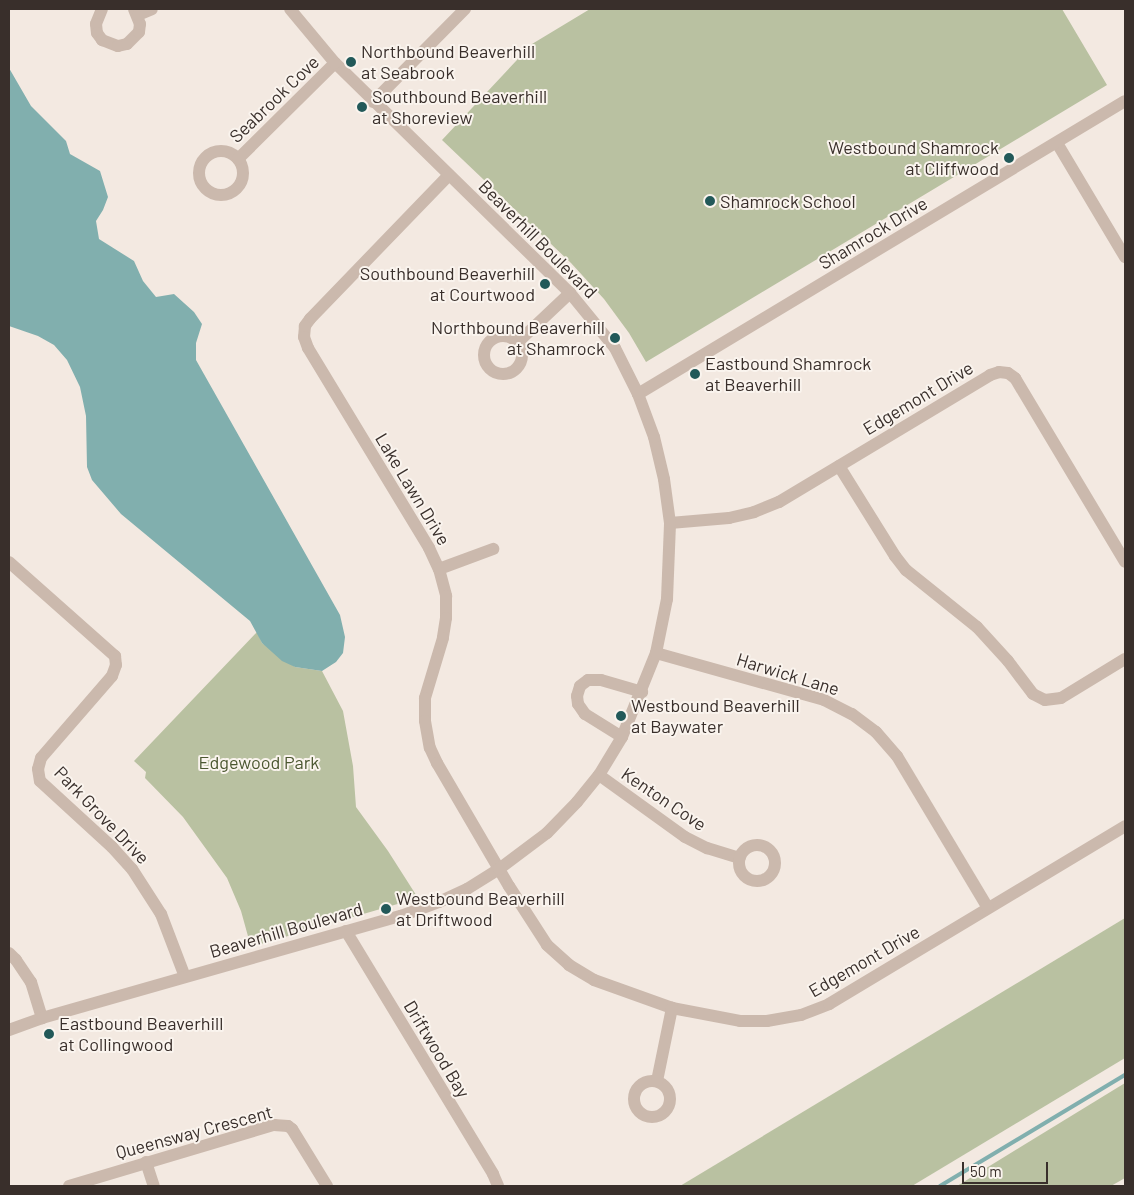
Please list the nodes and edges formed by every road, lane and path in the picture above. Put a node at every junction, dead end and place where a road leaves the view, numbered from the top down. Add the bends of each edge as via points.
1 (102, 9) edge
2 (152, 9) edge
3 (290, 9) edge
4 (465, 9) edge
5 (136, 12) edge
6 (335, 64) junction
7 (373, 102) junction
8 (1125, 102) edge
9 (1057, 143) junction
10 (238, 159) dead end
11 (449, 175) junction
12 (1125, 257) edge
13 (570, 293) junction
14 (517, 343) dead end
15 (638, 394) junction
16 (839, 466) junction
17 (670, 523) junction
18 (494, 549) dead end
19 (1125, 562) edge
20 (10, 566) edge
21 (439, 569) junction
22 (656, 652) junction
23 (1125, 659) edge
24 (642, 692) junction
25 (622, 737) junction
26 (599, 775) junction
27 (1125, 826) edge
28 (739, 858) dead end
29 (499, 869) junction
30 (988, 908) junction
31 (346, 931) junction
32 (9, 953) edge
33 (185, 977) junction
34 (672, 1008) junction
35 (42, 1018) junction
36 (9, 1030) edge
37 (657, 1081) dead end
38 (146, 1162) junction
39 (69, 1186) edge
40 (154, 1186) edge
41 (327, 1186) edge
42 (498, 1186) edge

1 - 5 street via 96,24 98,33 102,40 118,46 127,44 139,32
2 - 5 street
3 - 6 street, Beaverhill Boulevard
4 - 7 street
6 - 7 street, Beaverhill Boulevard
6 - 10 street, Seabrook Cove
7 - 11 street, Beaverhill Boulevard
8 - 9 street, Shamrock Drive
9 - 12 street
9 - 15 street, Shamrock Drive
11 - 13 street, Beaverhill Boulevard
11 - 21 street, Lake Lawn Drive via 310,319 305,326 304,337
13 - 14 street
13 - 15 street, Beaverhill Boulevard via 615,348
15 - 17 street, Beaverhill Boulevard via 654,437
16 - 17 street, Edgemont Drive via 779,502 754,512 729,518
16 - 19 street, Edgemont Drive via 990,375 1008,373 1015,378
16 - 23 street via 906,570 977,626 1034,694 1045,700 1061,698
17 - 22 street, Beaverhill Boulevard via 667,600
18 - 21 street
20 - 33 street, Park Grove Drive via 115,656 112,676 41,758 38,769 40,781 132,869 161,914
21 - 29 street, Lake Lawn Drive via 446,596 446,618 425,698 430,748
22 - 24 street, Beaverhill Boulevard
22 - 30 street, Harwick Lane via 824,700 852,714 876,732 897,756
24 - 25 street, Beaverhill Boulevard
24 - 25 street via 601,680 588,680 580,686 578,704 585,714
25 - 26 street, Beaverhill Boulevard
26 - 28 street, Kenton Cove via 685,837
26 - 29 street, Beaverhill Boulevard via 547,833
27 - 30 street, Edgemont Drive
29 - 31 street, Beaverhill Boulevard via 439,902
29 - 34 street, Edgemont Drive via 547,945 570,965 594,980
30 - 34 street, Edgemont Drive via 829,1004 801,1016 740,1021
31 - 33 street, Beaverhill Boulevard
31 - 42 street, Driftwood Bay
32 - 35 street via 31,982
33 - 35 street, Beaverhill Boulevard
34 - 37 street
35 - 36 street, Beaverhill Boulevard
38 - 39 street, Queensway Crescent
38 - 40 street
38 - 41 street, Queensway Crescent via 274,1125 288,1126

